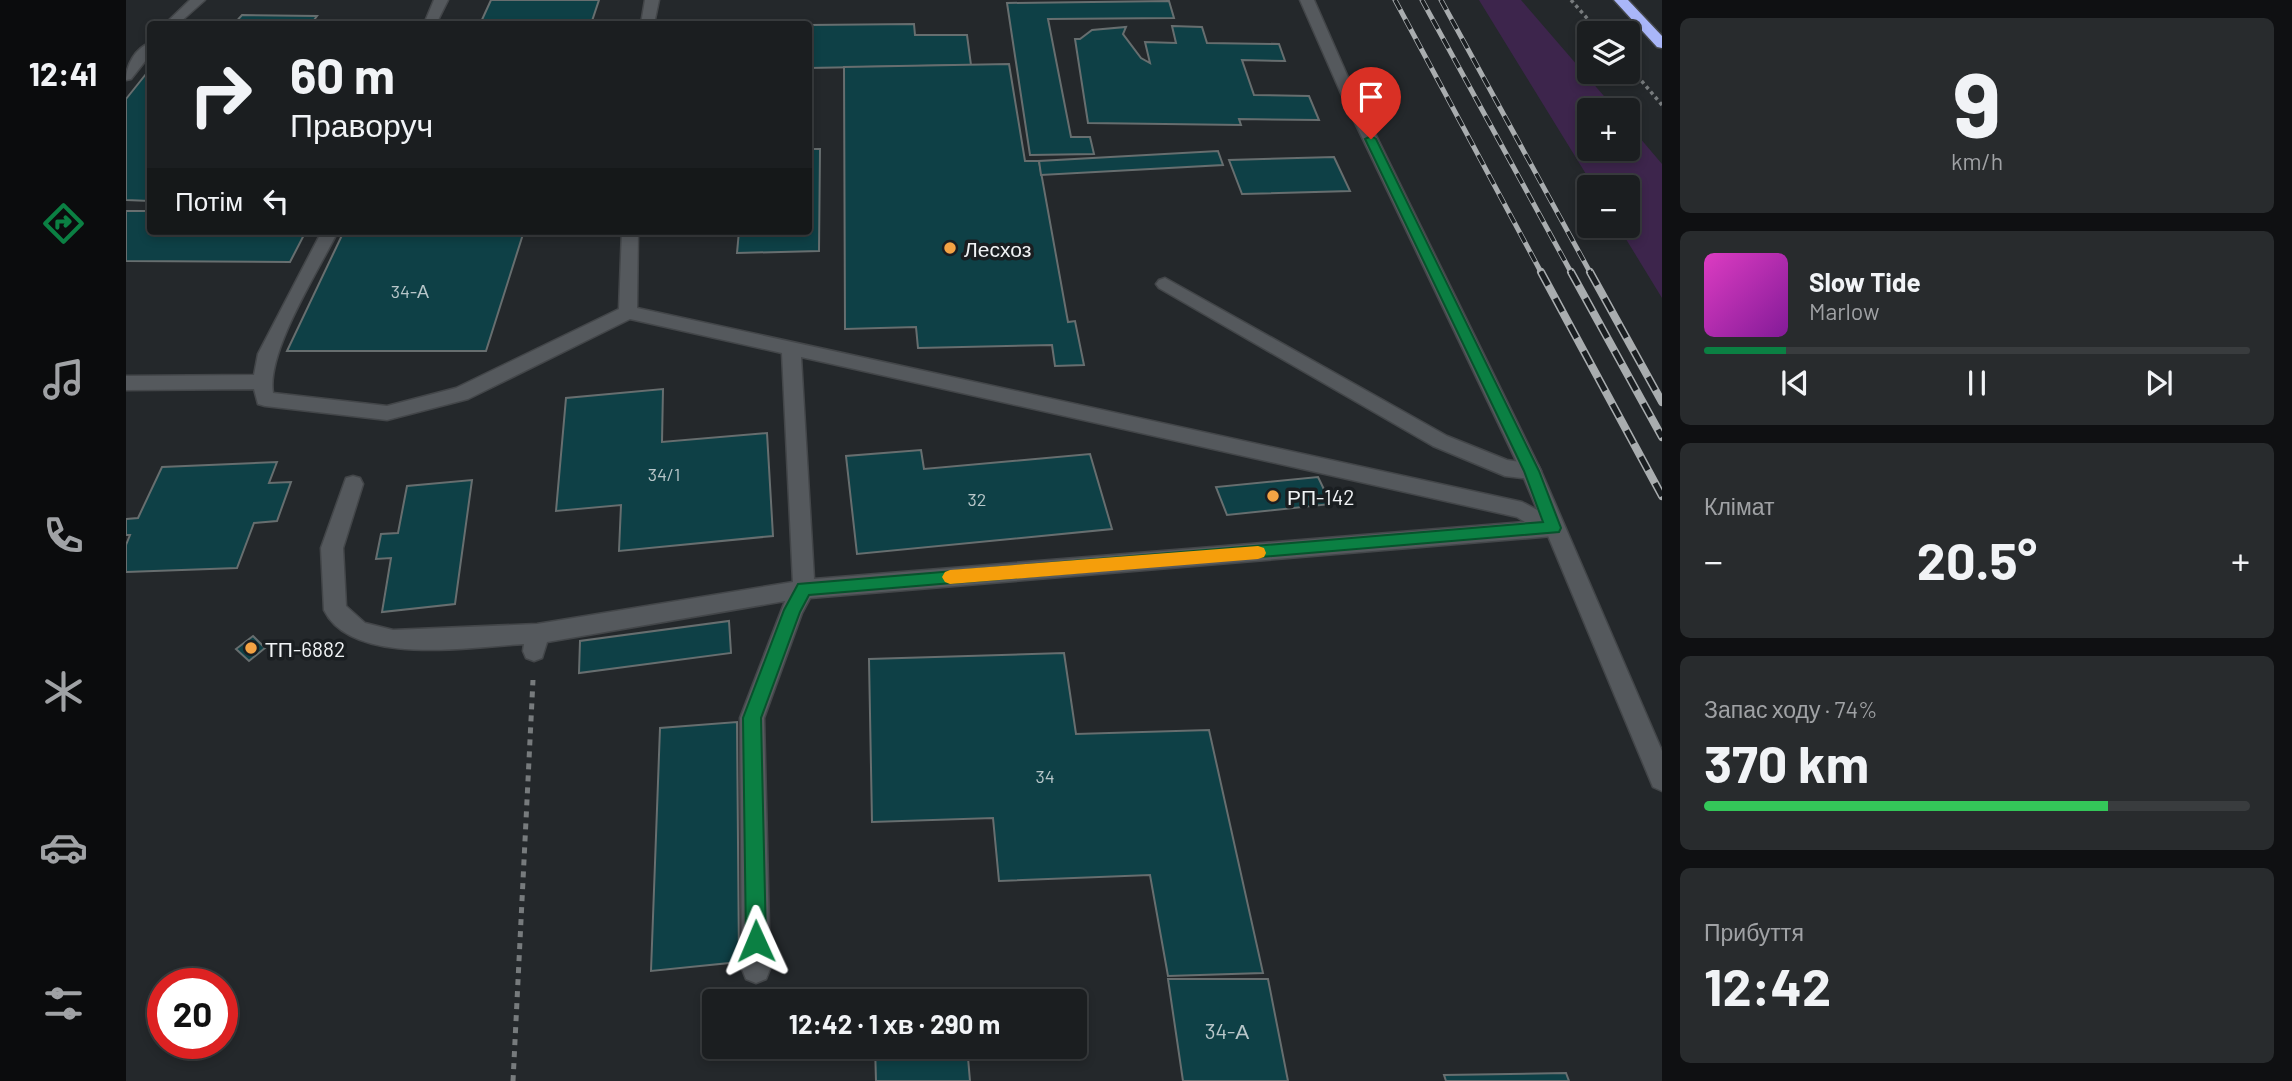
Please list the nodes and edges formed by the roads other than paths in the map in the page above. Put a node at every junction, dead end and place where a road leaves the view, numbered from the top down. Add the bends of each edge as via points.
1 (198, 0) edge
2 (441, 0) edge
3 (652, 0) edge
4 (1307, 0) edge
5 (1621, 0) edge
6 (174, 21) edge
7 (431, 21) edge
8 (648, 21) edge
9 (1662, 44) edge
10 (147, 51) edge
11 (126, 76) edge
12 (328, 235) edge
13 (630, 235) edge
14 (1165, 284) dead end
15 (628, 312) junction
16 (791, 348) junction
17 (262, 382) junction
18 (126, 383) edge
19 (1531, 471) junction
20 (353, 484) dead end
21 (1553, 528) junction
22 (804, 589) junction
23 (1662, 779) edge
24 (756, 969) dead end

1 - 6 street
2 - 7 street
3 - 8 street
4 - 19 street
5 - 9 highway
10 - 11 street
12 - 17 street via 267,354
13 - 15 street
14 - 19 street via 1440,441 1505,468
15 - 16 street
15 - 17 street via 461,394 387,413 265,399
16 - 21 street via 1522,510
16 - 22 street
17 - 18 street
19 - 21 street
20 - 22 street via 332,548 335,610 358,631 393,640 536,643
21 - 22 street
21 - 23 street
22 - 24 street via 752,718

